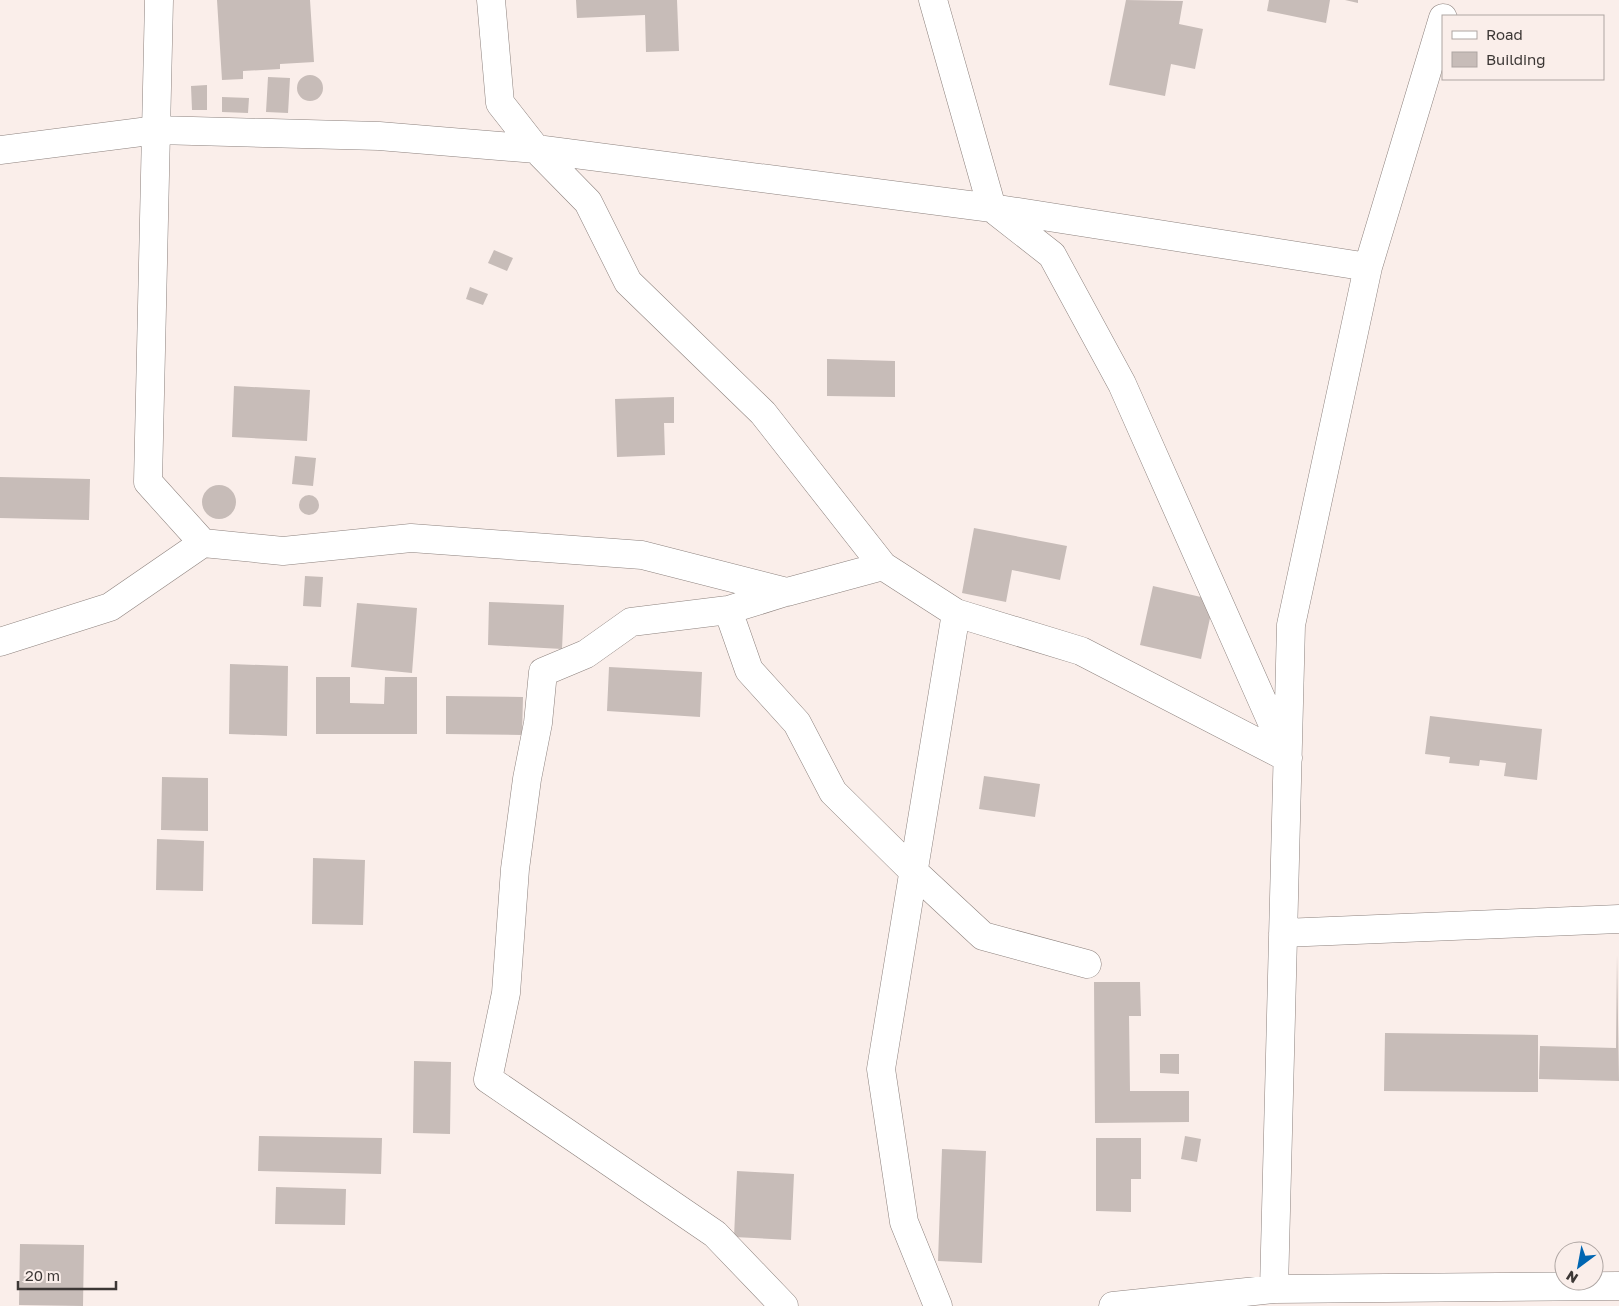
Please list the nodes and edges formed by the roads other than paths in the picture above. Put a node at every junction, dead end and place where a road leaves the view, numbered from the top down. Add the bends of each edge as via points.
1 (159, 0) edge
2 (490, 0) edge
3 (933, 0) edge
4 (1448, 0) edge
5 (1444, 15) edge
6 (1442, 20) edge
7 (157, 130) junction
8 (536, 149) junction
9 (0, 150) edge
10 (992, 208) junction
11 (1368, 267) junction
12 (203, 543) junction
13 (883, 566) junction
14 (787, 592) junction
15 (728, 610) junction
16 (956, 613) junction
17 (0, 642) edge
18 (1288, 758) junction
19 (913, 871) junction
20 (1619, 919) edge
21 (1283, 933) junction
22 (1087, 964) dead end
23 (1274, 1289) junction
24 (1617, 1292) edge
25 (784, 1306) edge
26 (938, 1306) edge
27 (1113, 1306) edge

1 - 7 street
2 - 8 street via 500,103
3 - 10 street
4 - 5 street
6 - 11 street
7 - 8 street via 379,136
7 - 9 street
7 - 12 street via 148,482
8 - 10 street
8 - 13 street via 588,202 628,282 763,413
10 - 11 street
10 - 18 street via 1052,255 1122,384
11 - 18 street via 1291,625
12 - 14 street via 283,551 410,538 642,556
12 - 17 street via 110,608
13 - 14 street
13 - 16 street
14 - 15 street
15 - 19 street via 749,670 797,723 833,792
15 - 25 street via 631,622 586,654 544,672 516,869 506,993 488,1079 715,1234
16 - 18 street via 1081,651
16 - 19 street
18 - 21 street
19 - 22 street via 983,936
19 - 26 street via 881,1068 904,1222
20 - 21 street
21 - 23 street
23 - 24 street
23 - 27 street

